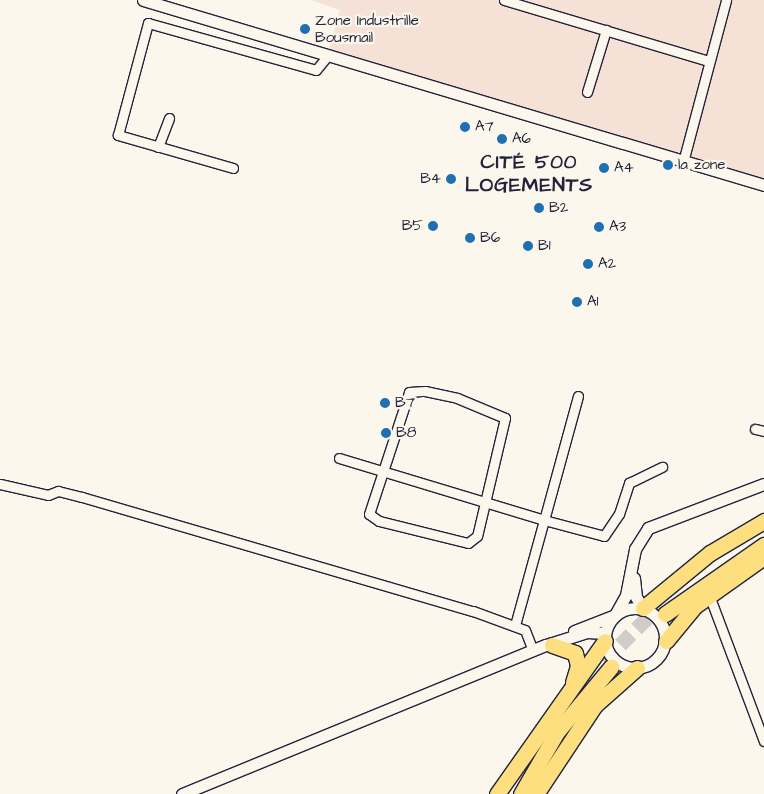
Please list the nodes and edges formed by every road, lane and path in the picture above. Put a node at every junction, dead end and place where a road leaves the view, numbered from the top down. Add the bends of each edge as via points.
1 (143, 0) edge
2 (504, 0) edge
3 (726, 0) edge
4 (606, 30) junction
5 (328, 55) junction
6 (708, 61) junction
7 (587, 92) dead end
8 (169, 118) dead end
9 (158, 147) junction
10 (683, 162) junction
11 (233, 168) dead end
12 (764, 185) edge
13 (578, 396) dead end
14 (339, 458) dead end
15 (662, 467) dead end
16 (381, 471) junction
17 (0, 484) edge
18 (764, 484) edge
19 (486, 502) junction
20 (544, 520) junction
21 (764, 521) edge
22 (764, 530) edge
23 (764, 545) edge
24 (634, 554) junction
25 (764, 557) edge
26 (709, 595) junction
27 (655, 610) junction
28 (615, 614) junction
29 (515, 625) junction
30 (605, 637) junction
31 (666, 641) junction
32 (549, 645) junction
33 (533, 651) junction
34 (637, 668) junction
35 (569, 691) junction
36 (764, 741) edge
37 (182, 794) edge
38 (497, 794) edge
39 (508, 794) edge
40 (521, 794) edge
41 (536, 794) edge

1 - 5 main road
2 - 4 street
3 - 6 street
4 - 6 street
4 - 7 street
5 - 9 street via 316,70 148,23 116,132
5 - 10 main road
6 - 10 street
8 - 9 street
9 - 11 street
10 - 12 main road
13 - 20 street
14 - 16 street
15 - 20 street via 629,483 619,514 604,536
16 - 19 street
16 - 19 street via 369,514 380,521 465,544 477,536
16 - 19 street via 409,392 457,398 505,418
17 - 29 street via 48,495 58,492 82,497
18 - 24 main road via 655,524 644,533
19 - 20 street
20 - 29 street
21 - 27 highway via 710,553
22 - 27 highway via 708,564
23 - 27 highway
24 - 27 main road via 634,591
24 - 28 main road via 626,595
25 - 26 highway
26 - 31 highway
26 - 36 street
27 - 28 main road
27 - 31 main road
28 - 30 main road
28 - 32 main road
29 - 33 street via 525,630
30 - 32 main road via 587,632
30 - 34 main road via 615,661
30 - 35 highway via 602,651
31 - 34 main road via 659,657
32 - 33 main road
32 - 35 highway via 571,650 578,659
33 - 37 main road
34 - 41 highway via 595,705
35 - 38 highway
39 - 40 highway via 550,722 608,664 556,732

